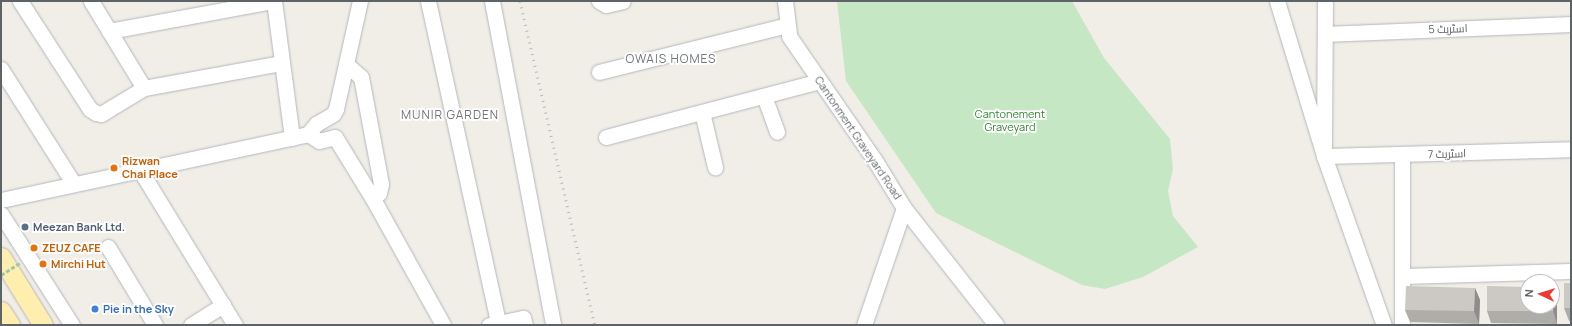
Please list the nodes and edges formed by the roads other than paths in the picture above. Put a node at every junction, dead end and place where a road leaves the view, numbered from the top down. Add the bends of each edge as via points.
1 (20, 1) edge
2 (91, 1) edge
3 (273, 1) edge
4 (360, 1) edge
5 (428, 1) edge
6 (492, 1) edge
7 (599, 1) edge
8 (623, 1) edge
9 (785, 1) edge
10 (1277, 1) edge
11 (1325, 1) edge
12 (1571, 24) edge
13 (787, 25) junction
14 (109, 31) junction
15 (1326, 34) junction
16 (282, 63) junction
17 (347, 65) junction
18 (1, 69) edge
19 (599, 72) dead end
20 (820, 81) junction
21 (144, 88) junction
22 (764, 96) junction
23 (702, 112) junction
24 (777, 132) dead end
25 (308, 134) junction
26 (606, 137) dead end
27 (292, 138) junction
28 (1571, 149) edge
29 (1324, 156) junction
30 (1402, 156) junction
31 (716, 167) dead end
32 (140, 170) junction
33 (74, 184) junction
34 (1, 200) edge
35 (373, 200) junction
36 (904, 208) junction
37 (1, 214) edge
38 (108, 247) dead end
39 (1, 257) edge
40 (1571, 271) edge
41 (1403, 276) junction
42 (223, 305) junction
43 (1, 311) edge
44 (494, 324) edge
45 (10, 325) edge
46 (43, 325) edge
47 (72, 325) edge
48 (155, 325) edge
49 (191, 325) edge
50 (235, 325) edge
51 (443, 325) edge
52 (525, 325) edge
53 (553, 325) edge
54 (864, 325) edge
55 (996, 325) edge
56 (1384, 325) edge
57 (1402, 325) edge

1 - 21 street via 90,109 96,114 101,114
2 - 14 street
3 - 14 street
3 - 16 street
4 - 17 street
5 - 44 street
6 - 53 street
7 - 8 street via 606,5
9 - 13 street, Cantonment Graveyard Road
10 - 29 street
11 - 15 street
12 - 15 street, اسٹریٹ 5
13 - 19 street
13 - 20 street, Cantonment Graveyard Road via 789,36
14 - 21 street
15 - 29 street
16 - 21 street
16 - 27 street
17 - 25 street via 336,109 333,114 316,124
17 - 35 street via 356,70 362,84 380,184 379,194
18 - 33 street
20 - 22 street
20 - 36 street, Cantonment Graveyard Road via 874,159
22 - 23 street
22 - 24 street
23 - 26 street
23 - 31 street
25 - 27 street
25 - 35 street via 319,141 335,137
27 - 32 street
28 - 30 street, اسٹریٹ 7
29 - 30 street, اسٹریٹ 7
29 - 56 street
30 - 41 street
32 - 33 street
32 - 42 street
33 - 34 street
35 - 51 street
36 - 54 street, Cantonment Graveyard Road
36 - 55 street
37 - 47 street
38 - 48 street
39 - 46 main road
40 - 41 street
41 - 57 street
42 - 49 street
42 - 50 street
43 - 45 main road
44 - 52 street via 523,318

